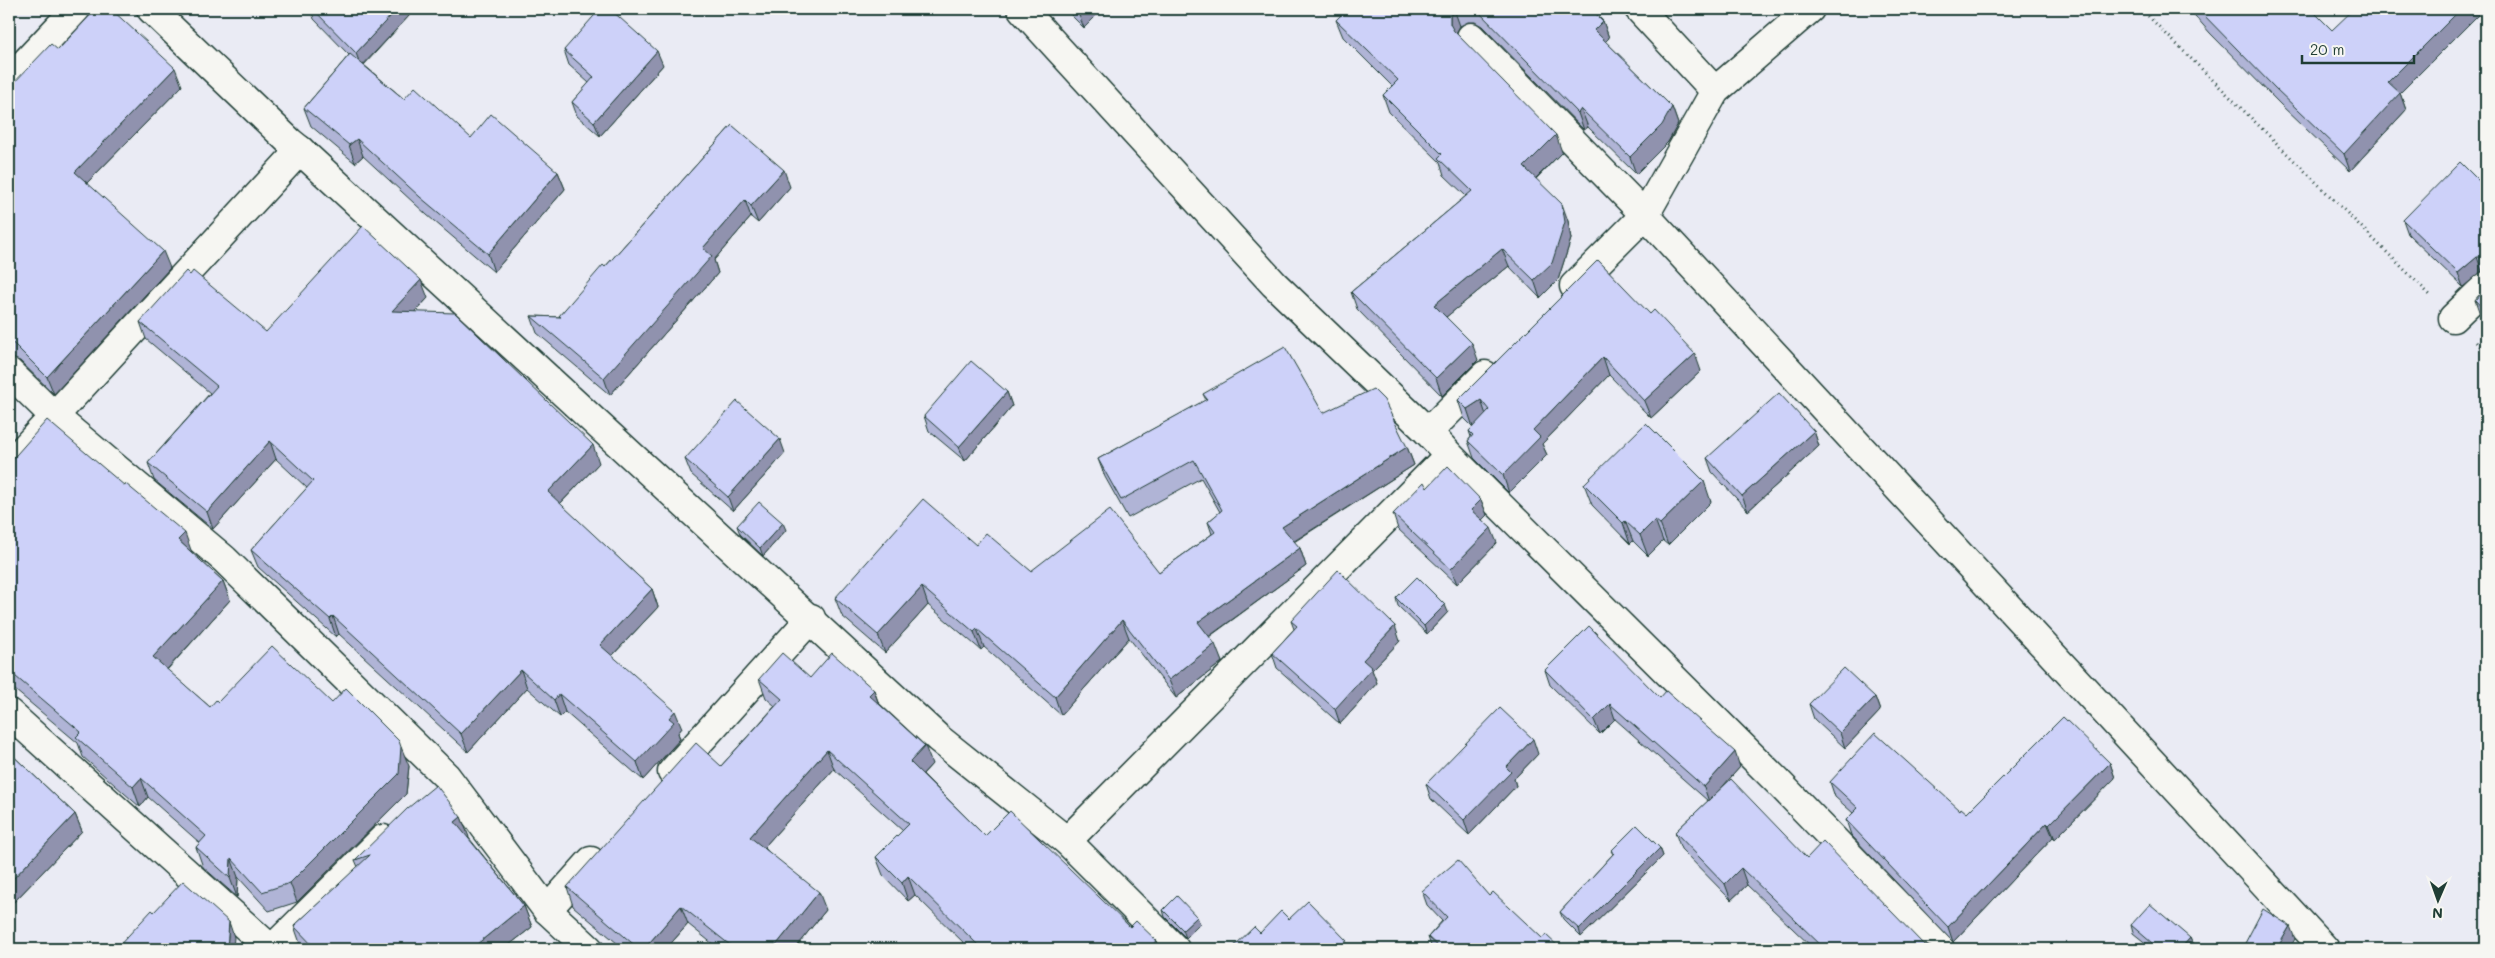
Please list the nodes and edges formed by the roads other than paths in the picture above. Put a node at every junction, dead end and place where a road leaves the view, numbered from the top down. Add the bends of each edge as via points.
1 (76, 9) edge
2 (151, 9) edge
3 (1022, 9) edge
4 (1639, 9) edge
5 (1810, 9) edge
6 (1470, 37) dead end
7 (9, 80) edge
8 (1716, 91) junction
9 (300, 150) junction
10 (1644, 215) junction
11 (2486, 286) edge
12 (1554, 306) edge
13 (2453, 318) road end
14 (1505, 355) edge
15 (9, 372) edge
16 (55, 417) junction
17 (1428, 432) junction
18 (1449, 455) junction
19 (9, 465) edge
20 (811, 618) junction
21 (9, 713) edge
22 (446, 776) junction
23 (652, 793) edge
24 (425, 796) edge
25 (397, 824) edge
26 (1067, 842) junction
27 (606, 844) edge
28 (547, 910) junction
29 (271, 949) edge
30 (589, 949) edge
31 (1175, 949) edge
32 (1940, 949) edge
33 (2325, 949) edge

1 - 7 street
2 - 9 street
3 - 17 street via 1274,284
4 - 8 street
5 - 8 street
6 - 10 street
8 - 10 street
9 - 16 street
9 - 20 street via 678,500
10 - 12 street
10 - 33 street
11 - 13 street
14 - 17 street
15 - 16 street
16 - 19 street
16 - 22 street via 224,559
17 - 18 street
18 - 26 street
18 - 32 street via 1778,782
20 - 23 street
20 - 26 street via 938,738
21 - 29 street
22 - 24 street
22 - 28 street
25 - 29 street
26 - 31 street
27 - 28 street
28 - 30 street

